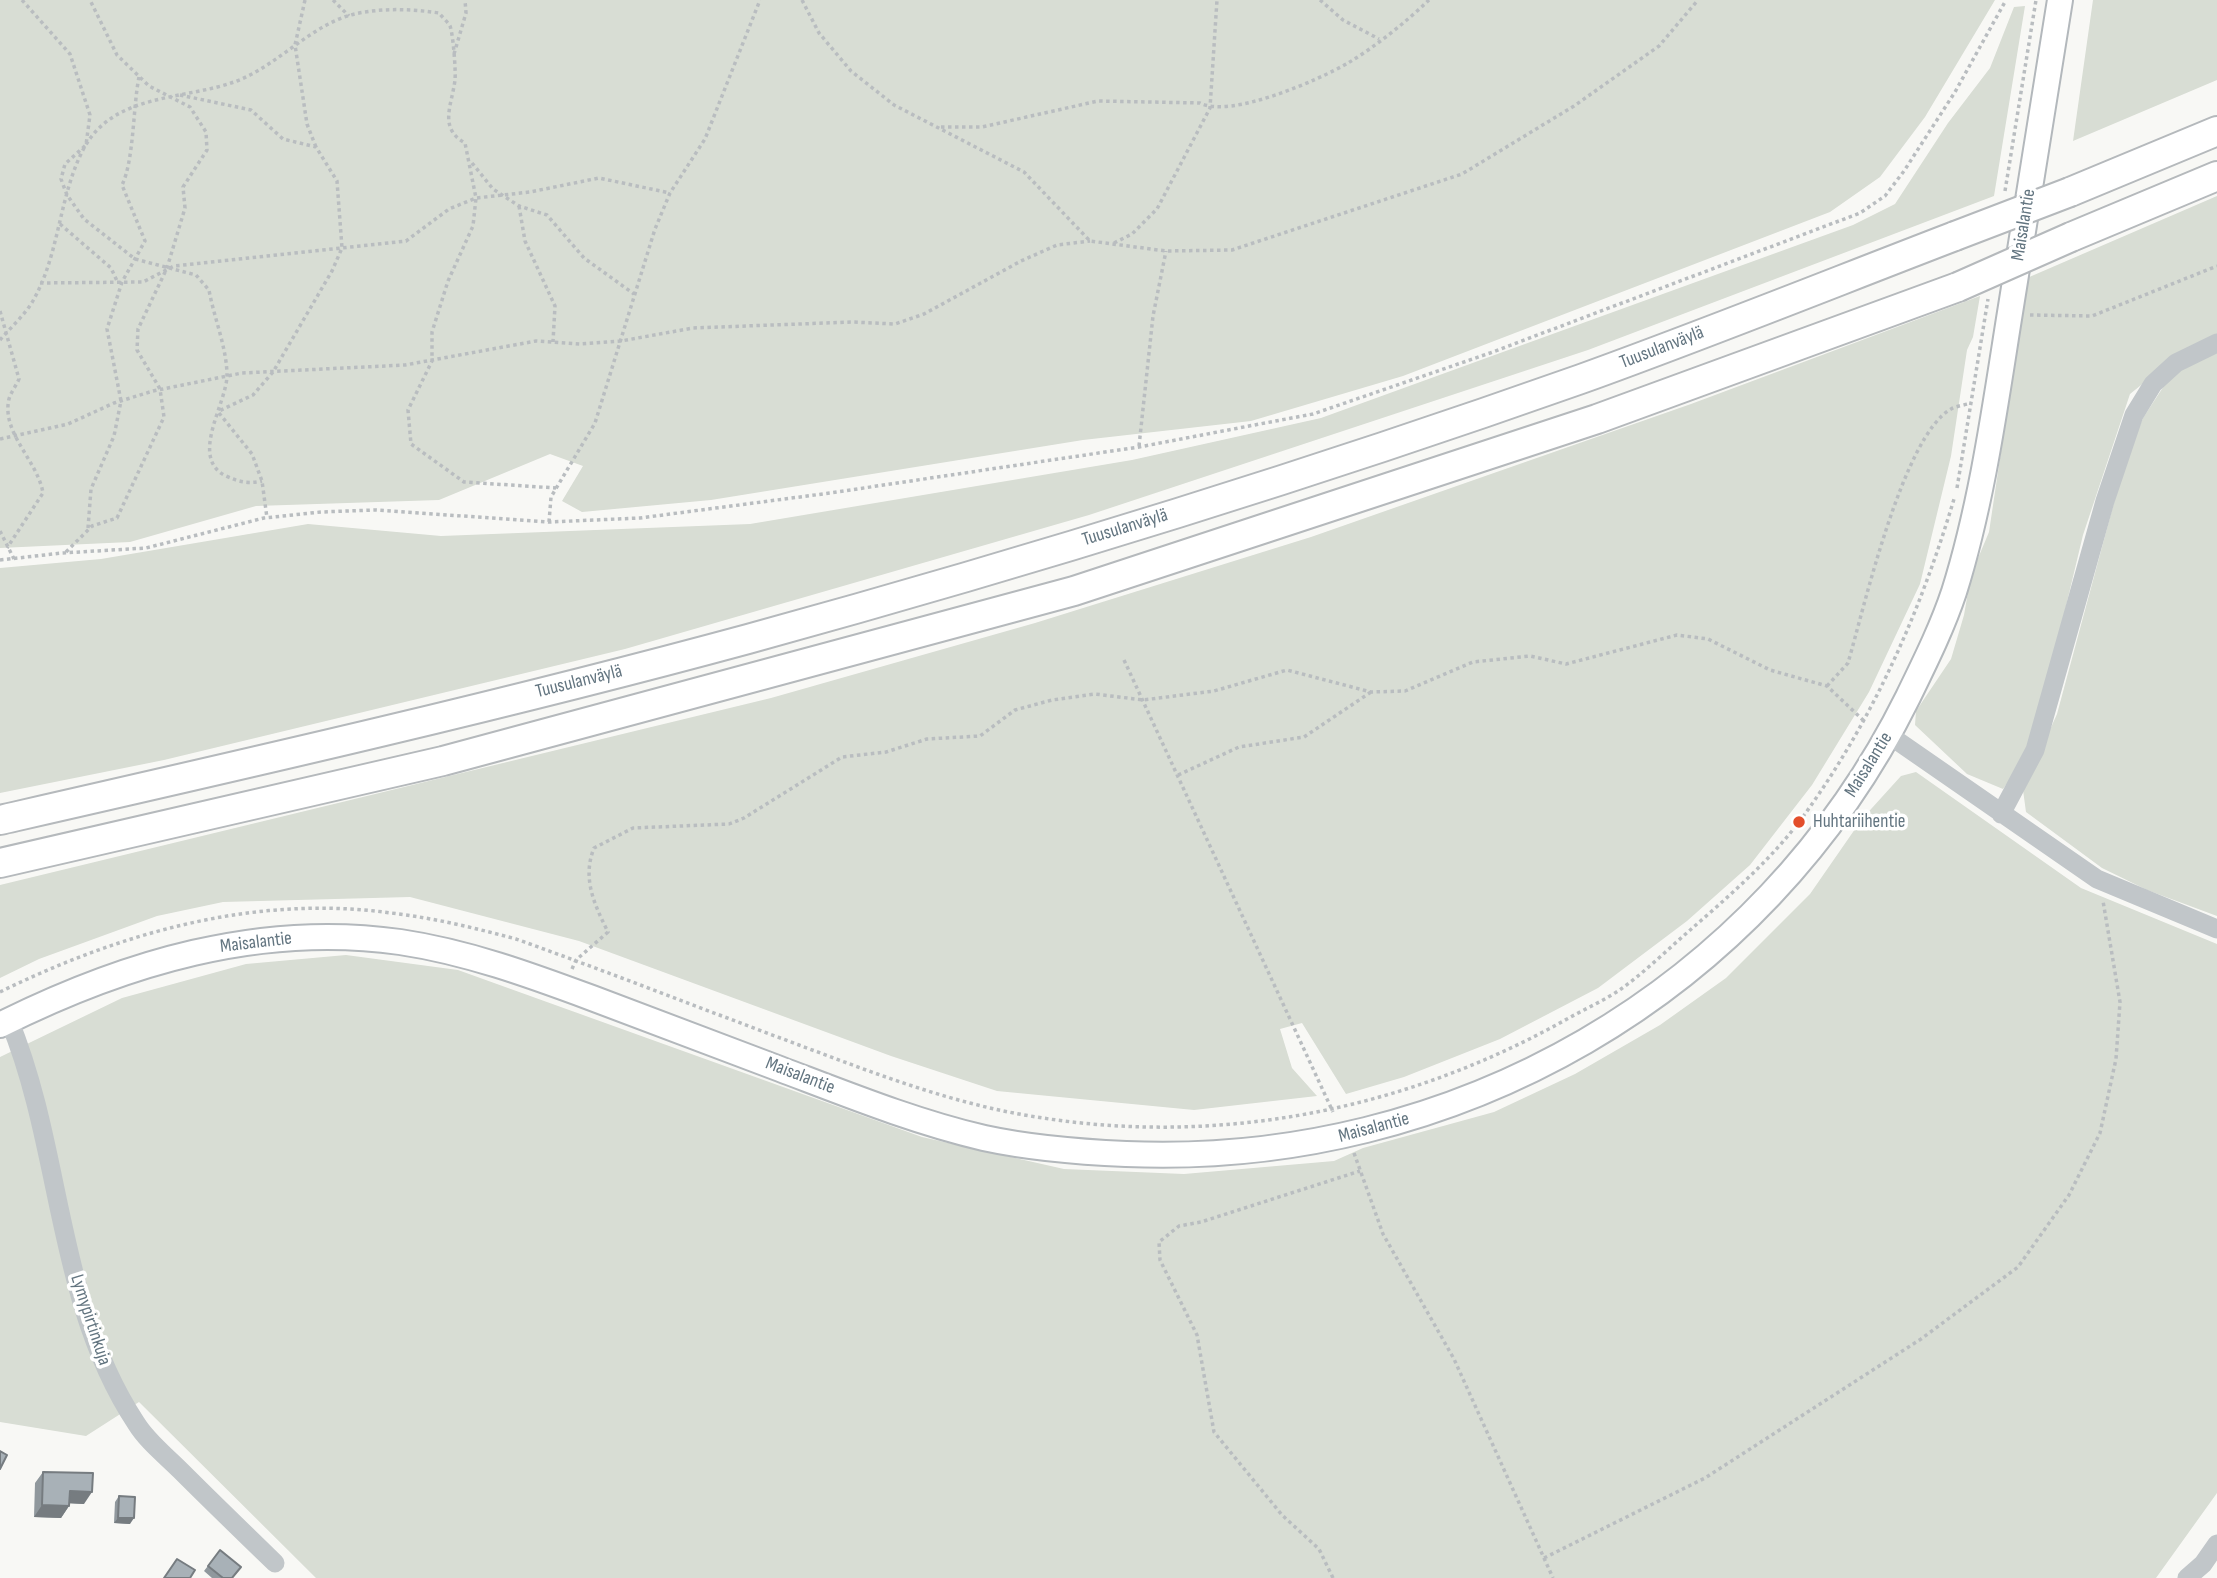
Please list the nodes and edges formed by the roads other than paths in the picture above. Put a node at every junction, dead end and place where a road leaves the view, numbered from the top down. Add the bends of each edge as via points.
1 (2060, 0) edge
2 (2217, 131) edge
3 (2217, 176) edge
4 (2217, 343) edge
5 (1889, 735) junction
6 (2001, 814) junction
7 (0, 820) edge
8 (0, 863) edge
9 (2217, 929) edge
10 (5, 1022) edge
11 (2217, 1544) edge
12 (275, 1563) dead end
13 (2187, 1578) edge

1 - 5 main road, Maisalantie via 1998,308 1971,530 1953,595
2 - 7 highway, Tuusulanväylä, bridge via 1583,378 1063,548 749,639 431,721
3 - 8 highway, Tuusulanväylä, bridge via 1958,287 1597,419 1074,591 443,761
4 - 6 street via 2176,363 2153,384 2134,415 2105,500 2035,750
5 - 6 street
5 - 10 main road, Maisalantie via 1831,823 1754,915 1661,993 1558,1059 1452,1106 1349,1136 1224,1154 1156,1156 1043,1148 981,1137 850,1095 529,975 462,954 398,942 290,938 186,953 86,984
6 - 9 street via 2097,879
10 - 12 street, Lymypirtinkuja via 26,1063 62,1231 83,1309 109,1378 141,1432
11 - 13 street

